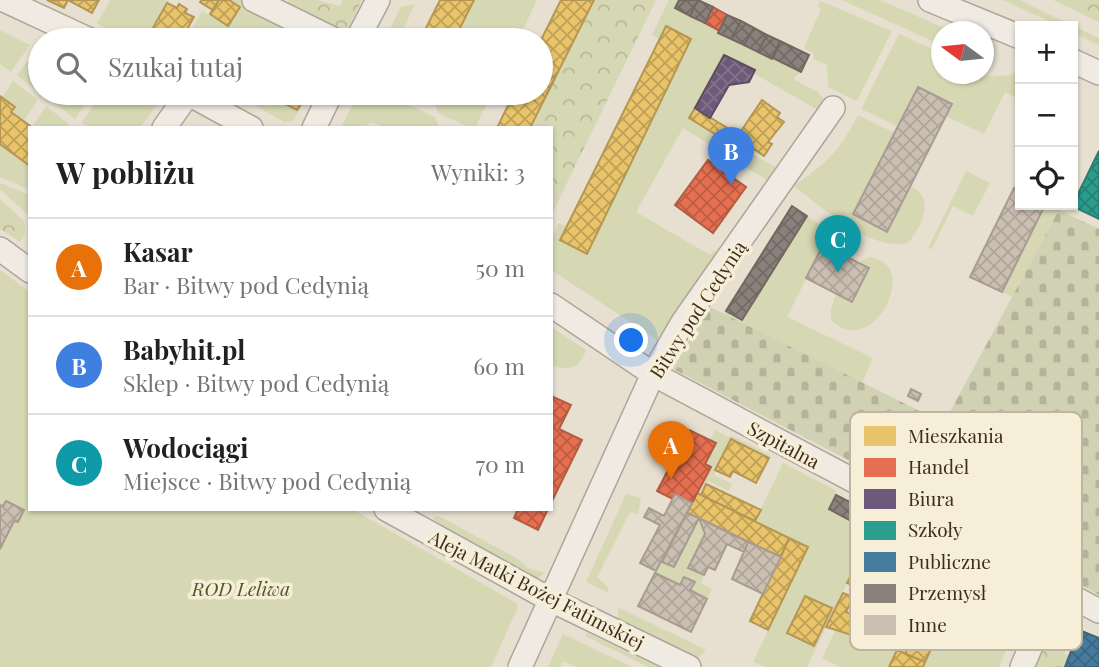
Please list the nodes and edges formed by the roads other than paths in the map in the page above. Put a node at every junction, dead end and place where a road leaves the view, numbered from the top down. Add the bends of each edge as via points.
1 (4, 0) edge
2 (254, 0) edge
3 (378, 0) edge
4 (930, 0) edge
5 (948, 0) edge
6 (971, 14) junction
7 (64, 28) edge
8 (311, 28) edge
9 (363, 28) edge
10 (1015, 35) edge
11 (1078, 63) edge
12 (1099, 73) edge
13 (180, 105) edge
14 (210, 105) edge
15 (325, 105) edge
16 (833, 108) dead end
17 (165, 126) edge
18 (247, 126) edge
19 (315, 126) edge
20 (0, 249) edge
21 (28, 270) edge
22 (553, 305) edge
23 (653, 374) junction
24 (850, 480) edge
25 (390, 511) edge
26 (549, 599) junction
27 (1082, 603) edge
28 (1099, 611) edge
29 (1029, 650) edge
30 (520, 667) edge
31 (689, 667) edge
32 (1022, 667) edge

1 - 7 street
2 - 8 street
3 - 9 street
4 - 6 street
5 - 6 street
6 - 10 street
11 - 12 street
13 - 17 street
14 - 18 street
15 - 19 street
16 - 23 street, Bitwy pod Cedynią via 683,322
20 - 21 street
22 - 23 street, Szpitalna
23 - 24 street, Szpitalna
23 - 26 street, Bitwy pod Cedynią
25 - 26 street, Aleja Matki Bożej Fatimskiej
26 - 30 street, Bitwy pod Cedynią
26 - 31 street, Aleja Matki Bożej Fatimskiej
27 - 28 street, Szpitalna
29 - 32 street

